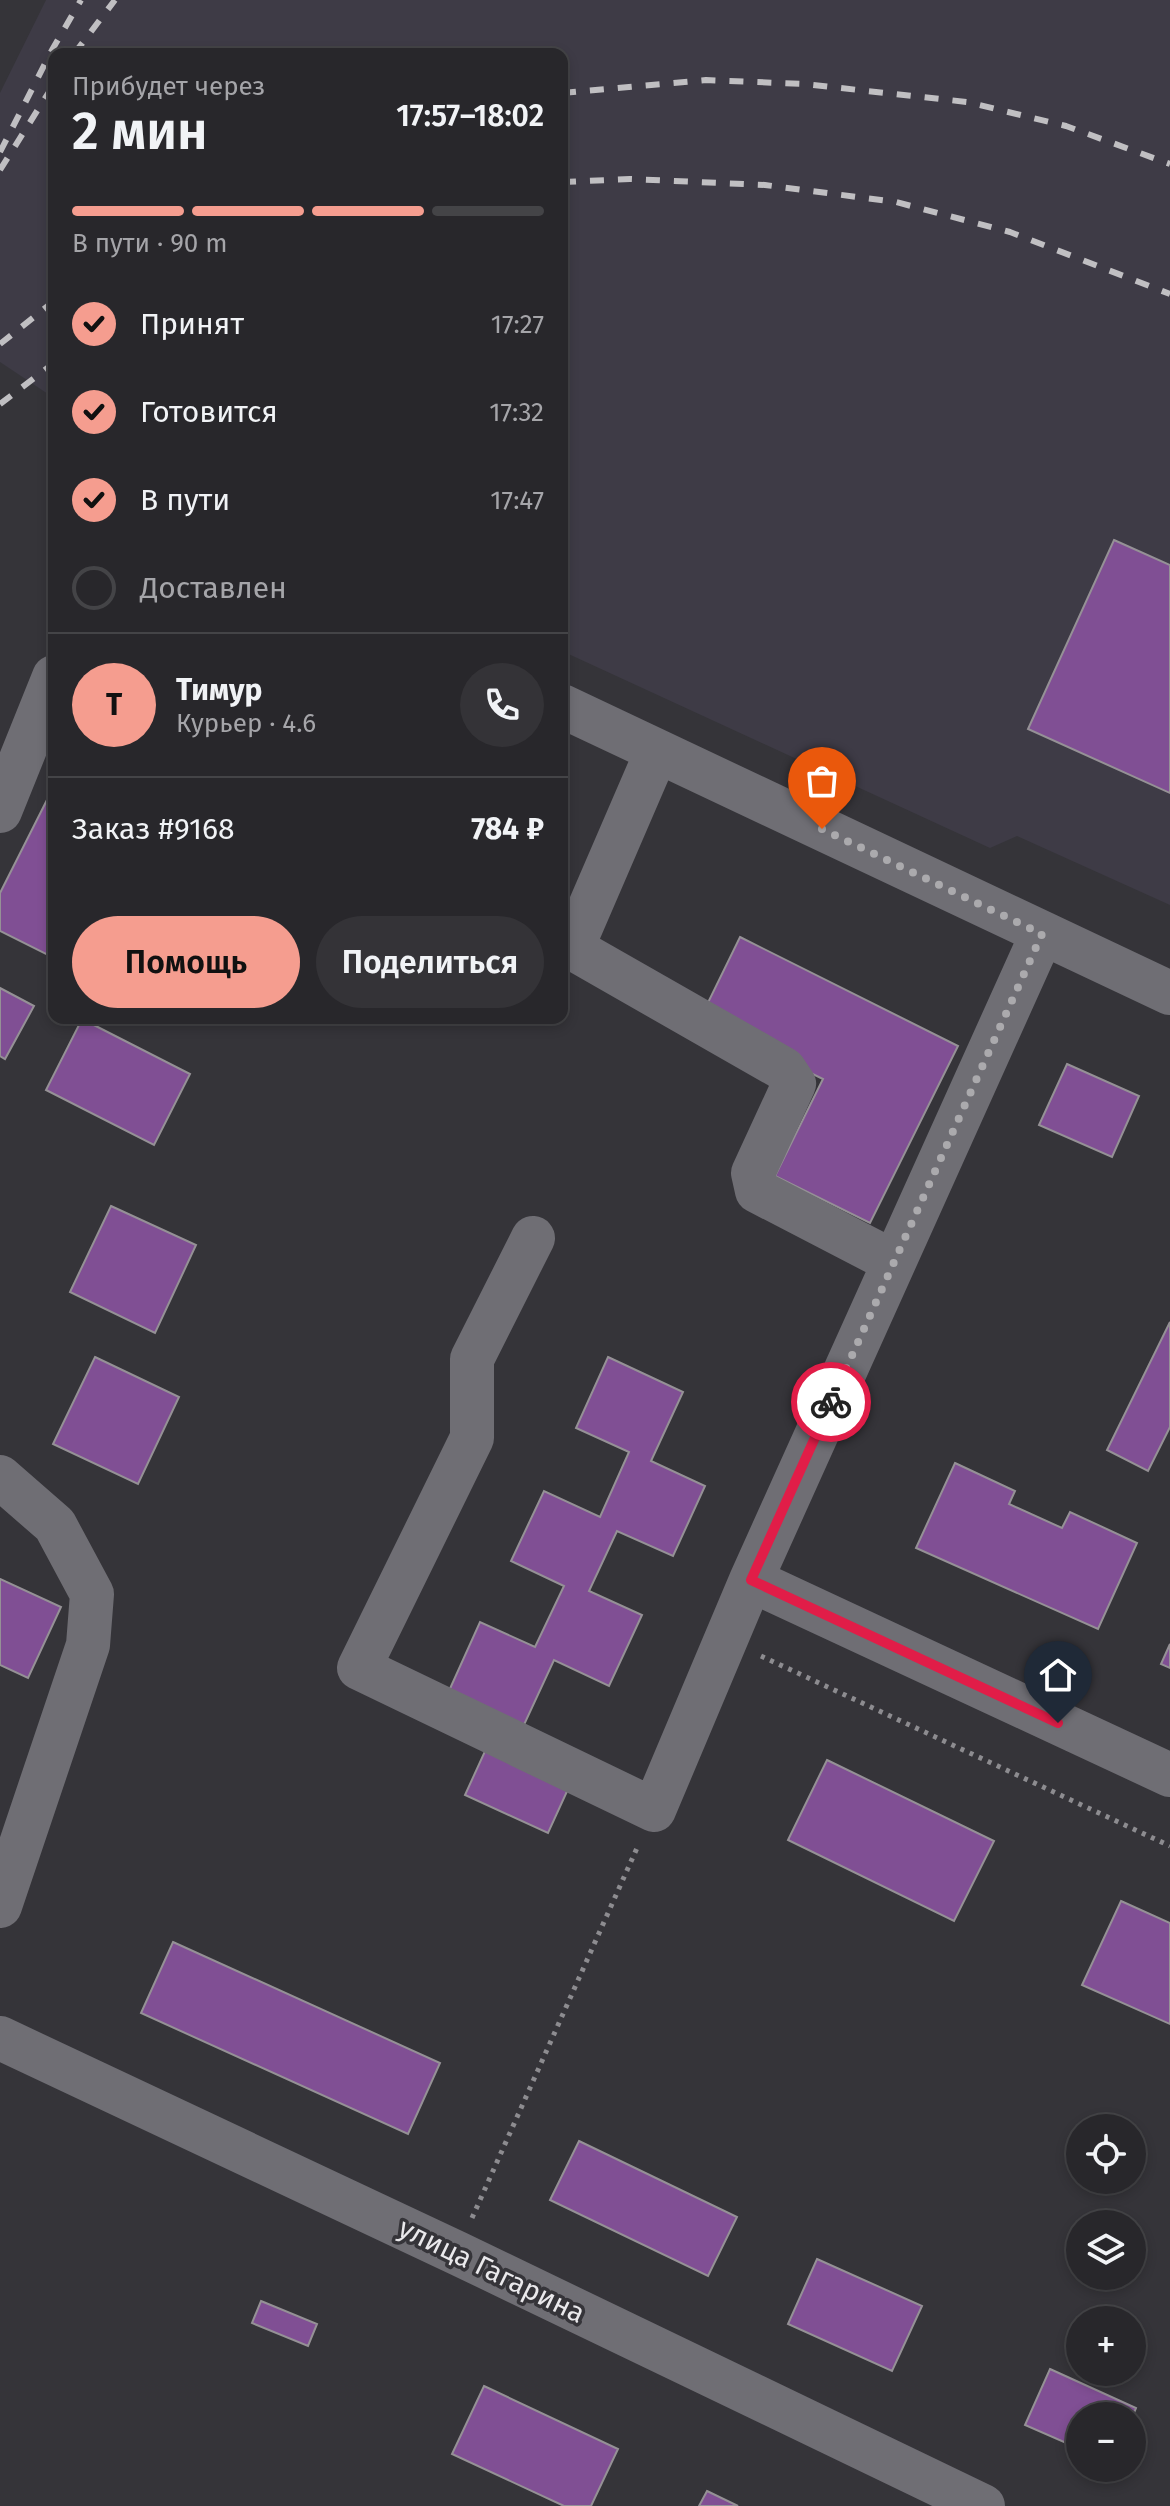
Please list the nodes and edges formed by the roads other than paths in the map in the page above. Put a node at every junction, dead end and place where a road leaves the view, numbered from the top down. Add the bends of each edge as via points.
1 (48, 692) edge
2 (568, 709) edge
3 (657, 751) junction
4 (0, 811) edge
5 (1042, 934) junction
6 (568, 947) edge
7 (568, 950) edge
8 (1170, 993) edge
9 (533, 1238) dead end
10 (894, 1262) junction
11 (0, 1477) edge
12 (751, 1580) junction
13 (1170, 1775) edge
14 (0, 1906) edge
15 (0, 2038) edge
16 (983, 2506) edge

1 - 4 street
2 - 3 street
3 - 5 street
3 - 6 street
5 - 8 street
5 - 10 street
7 - 10 street via 784,1069 794,1084 753,1173 757,1191
9 - 12 street via 472,1359 472,1438 359,1668 654,1810
10 - 12 street
11 - 14 street via 55,1525 92,1594 88,1645
12 - 13 street
15 - 16 street, улица Гагарина

